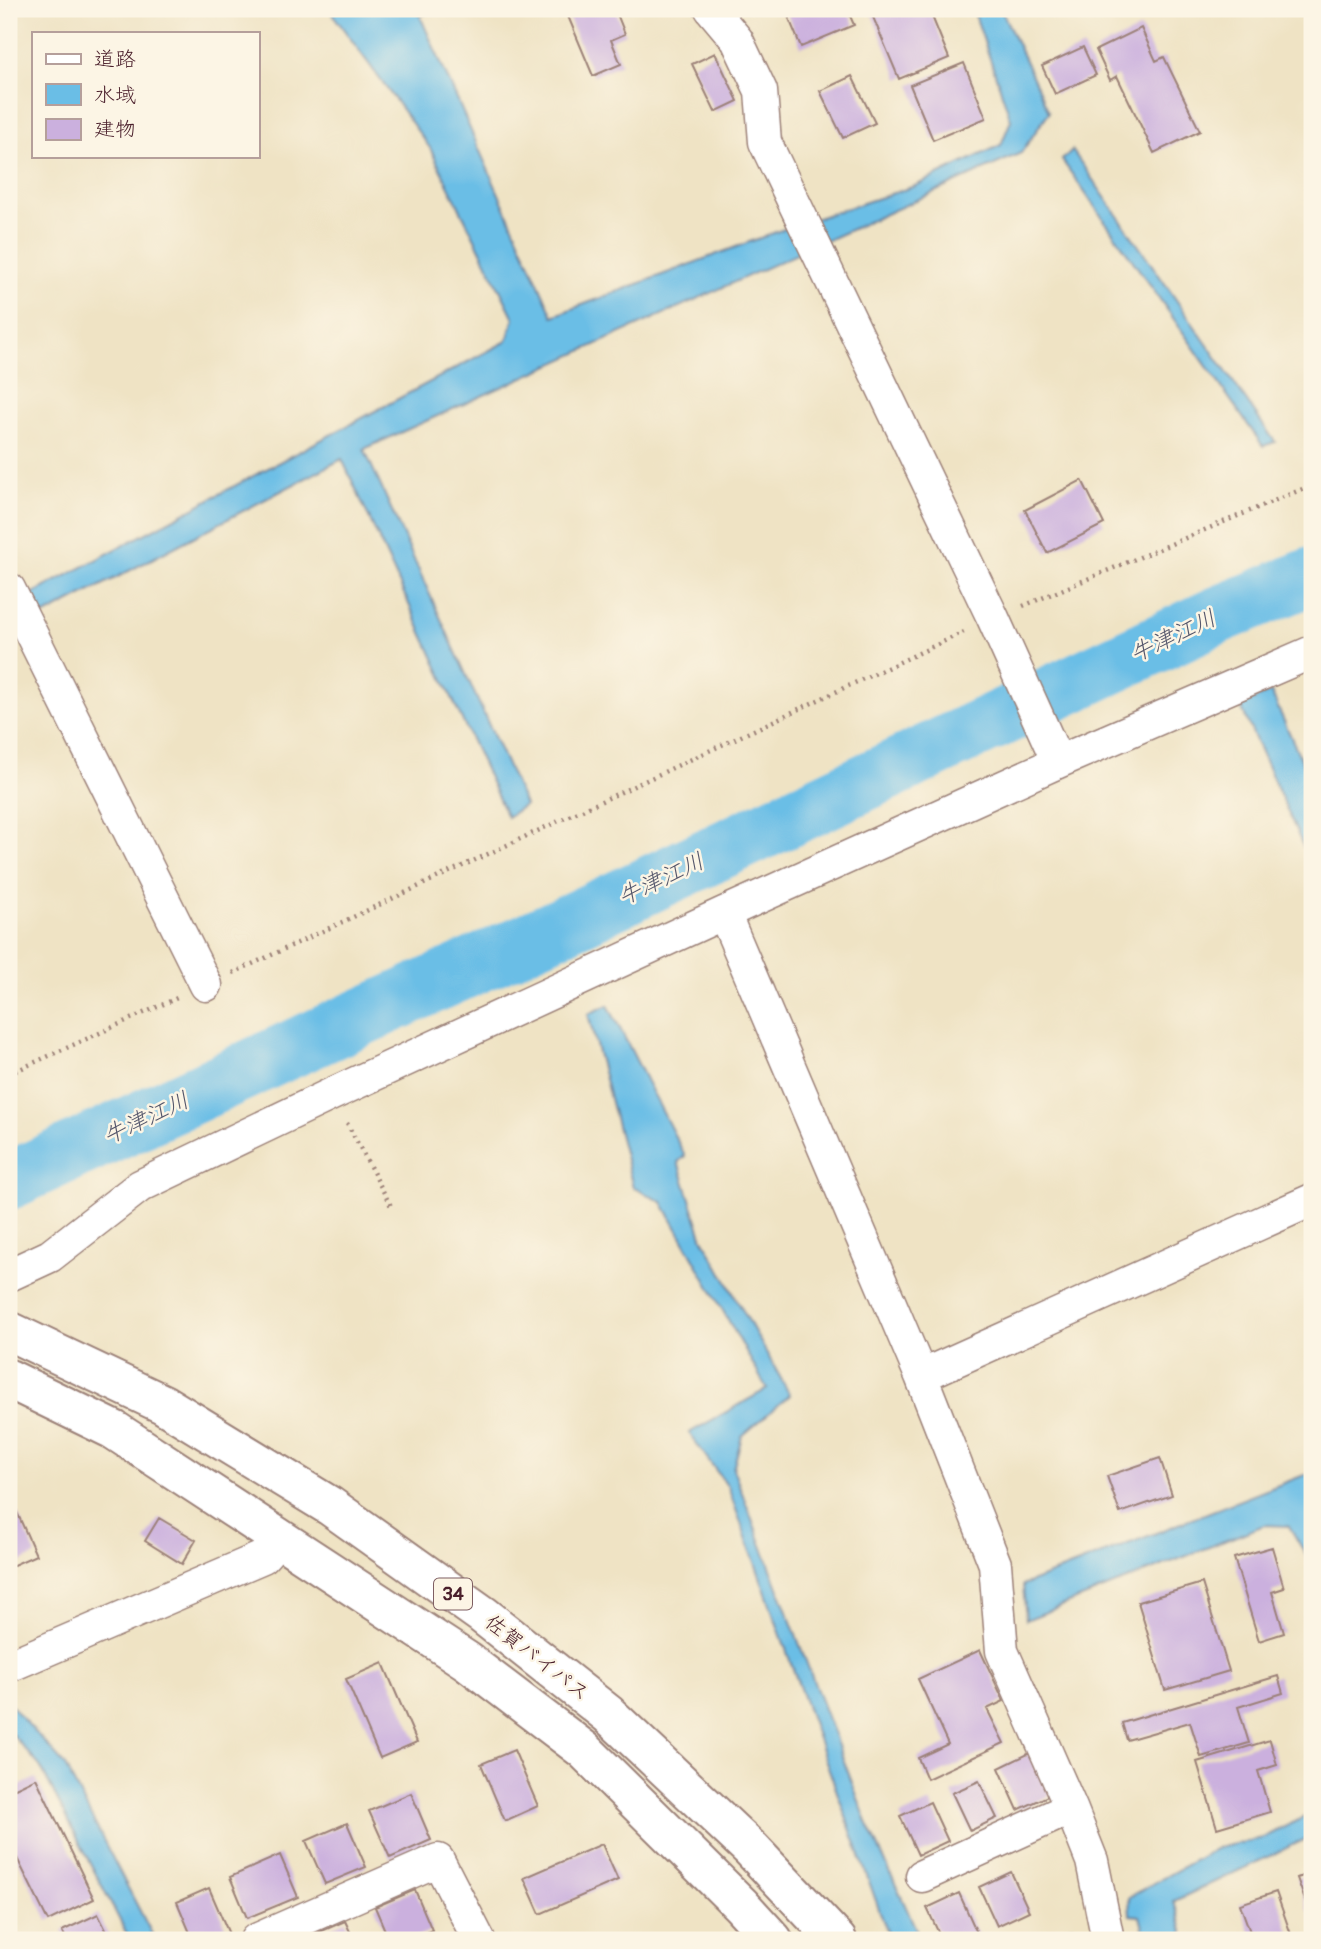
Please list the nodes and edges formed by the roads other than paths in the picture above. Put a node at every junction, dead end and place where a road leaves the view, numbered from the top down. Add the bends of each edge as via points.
1 (711, 9) edge
2 (10, 591) edge
3 (1312, 652) edge
4 (1058, 762) junction
5 (724, 914) junction
6 (206, 985) road end
7 (1312, 1199) edge
8 (9, 1275) edge
9 (9, 1331) edge
10 (921, 1377) junction
11 (9, 1379) edge
12 (280, 1538) junction
13 (9, 1666) edge
14 (1071, 1808) junction
15 (922, 1876) dead end
16 (256, 1940) edge
17 (479, 1940) edge
18 (773, 1940) edge
19 (836, 1940) edge
20 (1108, 1940) edge

1 - 4 street via 737,40 761,91 765,142
2 - 6 street
3 - 4 street
4 - 5 street
5 - 8 street via 140,1186 50,1256
5 - 10 street
7 - 10 street
9 - 19 highway, 佐賀バイパス / 34 via 163,1404 330,1506 483,1615 608,1714 751,1849
10 - 14 street via 995,1564 1002,1651
11 - 12 highway, 34 via 114,1430
12 - 13 street via 263,1557
12 - 18 highway, 34 via 467,1661 584,1750
14 - 15 street
14 - 20 street via 1092,1861
16 - 17 street via 438,1860

